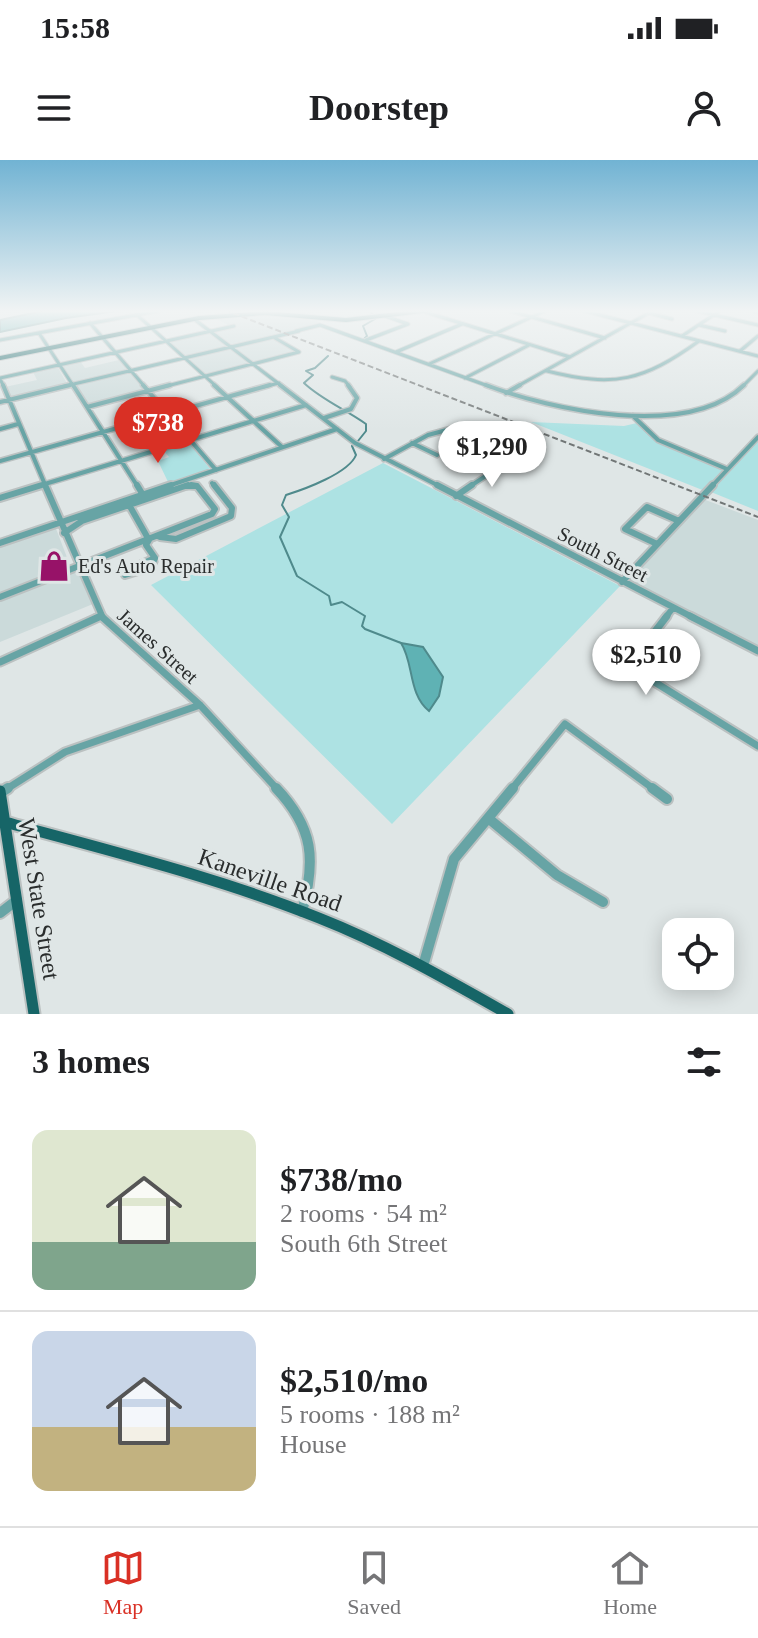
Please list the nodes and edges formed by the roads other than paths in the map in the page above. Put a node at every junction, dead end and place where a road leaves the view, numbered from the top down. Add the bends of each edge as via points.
1 (40, 350) edge
2 (50, 350) edge
3 (113, 350) edge
4 (129, 350) edge
5 (176, 350) edge
6 (221, 350) edge
7 (237, 350) edge
8 (296, 350) edge
9 (390, 350) edge
10 (401, 350) edge
11 (460, 350) edge
12 (520, 350) edge
13 (546, 350) edge
14 (583, 350) edge
15 (686, 350) edge
16 (735, 350) edge
17 (740, 351) joint
18 (396, 352) junction
19 (116, 353) junction
20 (758, 356) edge
21 (570, 357) junction
22 (0, 358) edge
23 (185, 358) junction
24 (254, 364) junction
25 (429, 364) junction
26 (60, 365) junction
27 (131, 371) junction
28 (547, 371) junction
29 (758, 371) edge
30 (206, 376) junction
31 (332, 377) dead end
32 (0, 378) edge
33 (465, 378) junction
34 (279, 383) junction
35 (72, 384) junction
36 (149, 391) junction
37 (506, 393) junction
38 (228, 397) junction
39 (7, 400) junction
40 (0, 402) edge
41 (307, 405) junction
42 (87, 407) junction
43 (169, 414) junction
44 (633, 416) junction
45 (324, 418) junction
46 (254, 421) junction
47 (18, 424) junction
48 (454, 428) dead end
49 (0, 429) edge
50 (337, 429) junction
51 (103, 432) junction
52 (758, 437) edge
53 (191, 440) junction
54 (412, 443) junction
55 (282, 447) junction
56 (30, 453) junction
57 (437, 455) dead end
58 (513, 458) dead end
59 (384, 459) junction
60 (0, 461) edge
61 (121, 461) junction
62 (727, 469) junction
63 (216, 470) junction
64 (212, 483) dead end
65 (44, 485) junction
66 (143, 495) junction
67 (456, 496) junction
68 (0, 498) edge
69 (128, 503) junction
70 (679, 521) junction
71 (59, 523) junction
72 (64, 533) junction
73 (153, 538) junction
74 (0, 543) edge
75 (657, 544) junction
76 (155, 558) junction
77 (78, 567) junction
78 (622, 582) junction
79 (0, 597) edge
80 (673, 608) junction
81 (101, 616) junction
82 (758, 651) edge
83 (0, 662) edge
84 (200, 705) junction
85 (758, 746) edge
86 (0, 792) edge
87 (667, 799) dead end
88 (488, 818) junction
89 (5, 822) junction
90 (17, 900) junction
91 (603, 902) dead end
92 (302, 912) junction
93 (0, 913) edge
94 (423, 966) junction
95 (34, 1014) edge
96 (508, 1014) edge

1 - 22 main road
2 - 26 street
3 - 19 street
4 - 19 street
5 - 23 street
6 - 23 street
7 - 24 street, South Street
8 - 24 street
9 - 18 street
10 - 18 street
11 - 25 street
12 - 33 street
13 - 21 street
14 - 21 street
15 - 28 street via 640,375 600,379
16 - 17 street
17 - 20 street
18 - 25 street
19 - 26 street
19 - 27 street
21 - 28 street
23 - 27 street
23 - 30 street
24 - 30 street
24 - 34 street, South Street
25 - 33 street
26 - 32 street
26 - 35 street
27 - 35 street
27 - 36 street
28 - 37 street
29 - 44 street via 723,401
30 - 36 street
30 - 38 street
31 - 45 street via 345,381 357,398 345,412
32 - 39 street, James Street
33 - 37 street
34 - 38 street
34 - 41 street, South Street
35 - 39 street
35 - 42 street
36 - 42 street
36 - 43 street
37 - 44 street via 568,410
38 - 43 street
38 - 46 street
39 - 40 street
39 - 47 street, James Street
41 - 45 street, South Street
41 - 46 street
42 - 51 street
43 - 51 street
43 - 53 street
44 - 62 street via 658,440
45 - 50 street, South Street
46 - 53 street
46 - 55 street
47 - 49 street
47 - 56 street, James Street
48 - 54 street
50 - 55 street
50 - 59 street, South Street
51 - 56 street
51 - 61 street
52 - 62 street
53 - 61 street
53 - 63 street
54 - 57 street
54 - 59 street
55 - 63 street
56 - 60 street
56 - 65 street, James Street
58 - 67 street
59 - 67 street, South Street
61 - 65 street
61 - 66 street
62 - 70 street
63 - 66 street
64 - 73 street via 232,508 231,516 176,539
65 - 68 street
65 - 71 street, James Street
66 - 69 street
67 - 78 street, South Street
69 - 71 street
69 - 72 street
69 - 73 street
69 - 73 street via 189,485 197,486 215,512
70 - 75 street
70 - 75 street via 647,507 625,529
71 - 72 street, James Street
71 - 74 street
72 - 77 street, James Street
73 - 76 street via 146,545
73 - 77 street
75 - 78 street
76 - 76 street via 129,567 125,575 151,567
77 - 79 street
77 - 81 street, James Street
78 - 80 street, South Street
80 - 82 street, South Street
80 - 85 street via 635,657 640,673
81 - 83 street
81 - 84 street, James Street
84 - 86 street via 65,752
84 - 92 street, James Street via 304,822 313,868
86 - 89 main road, West State Street
87 - 88 street via 565,724
88 - 91 street via 544,865
88 - 94 street via 454,859
89 - 90 main road, West State Street
89 - 92 main road, Kaneville Road
90 - 93 street
90 - 95 main road, West State Street
92 - 94 main road, Kaneville Road
94 - 96 main road, Kaneville Road

